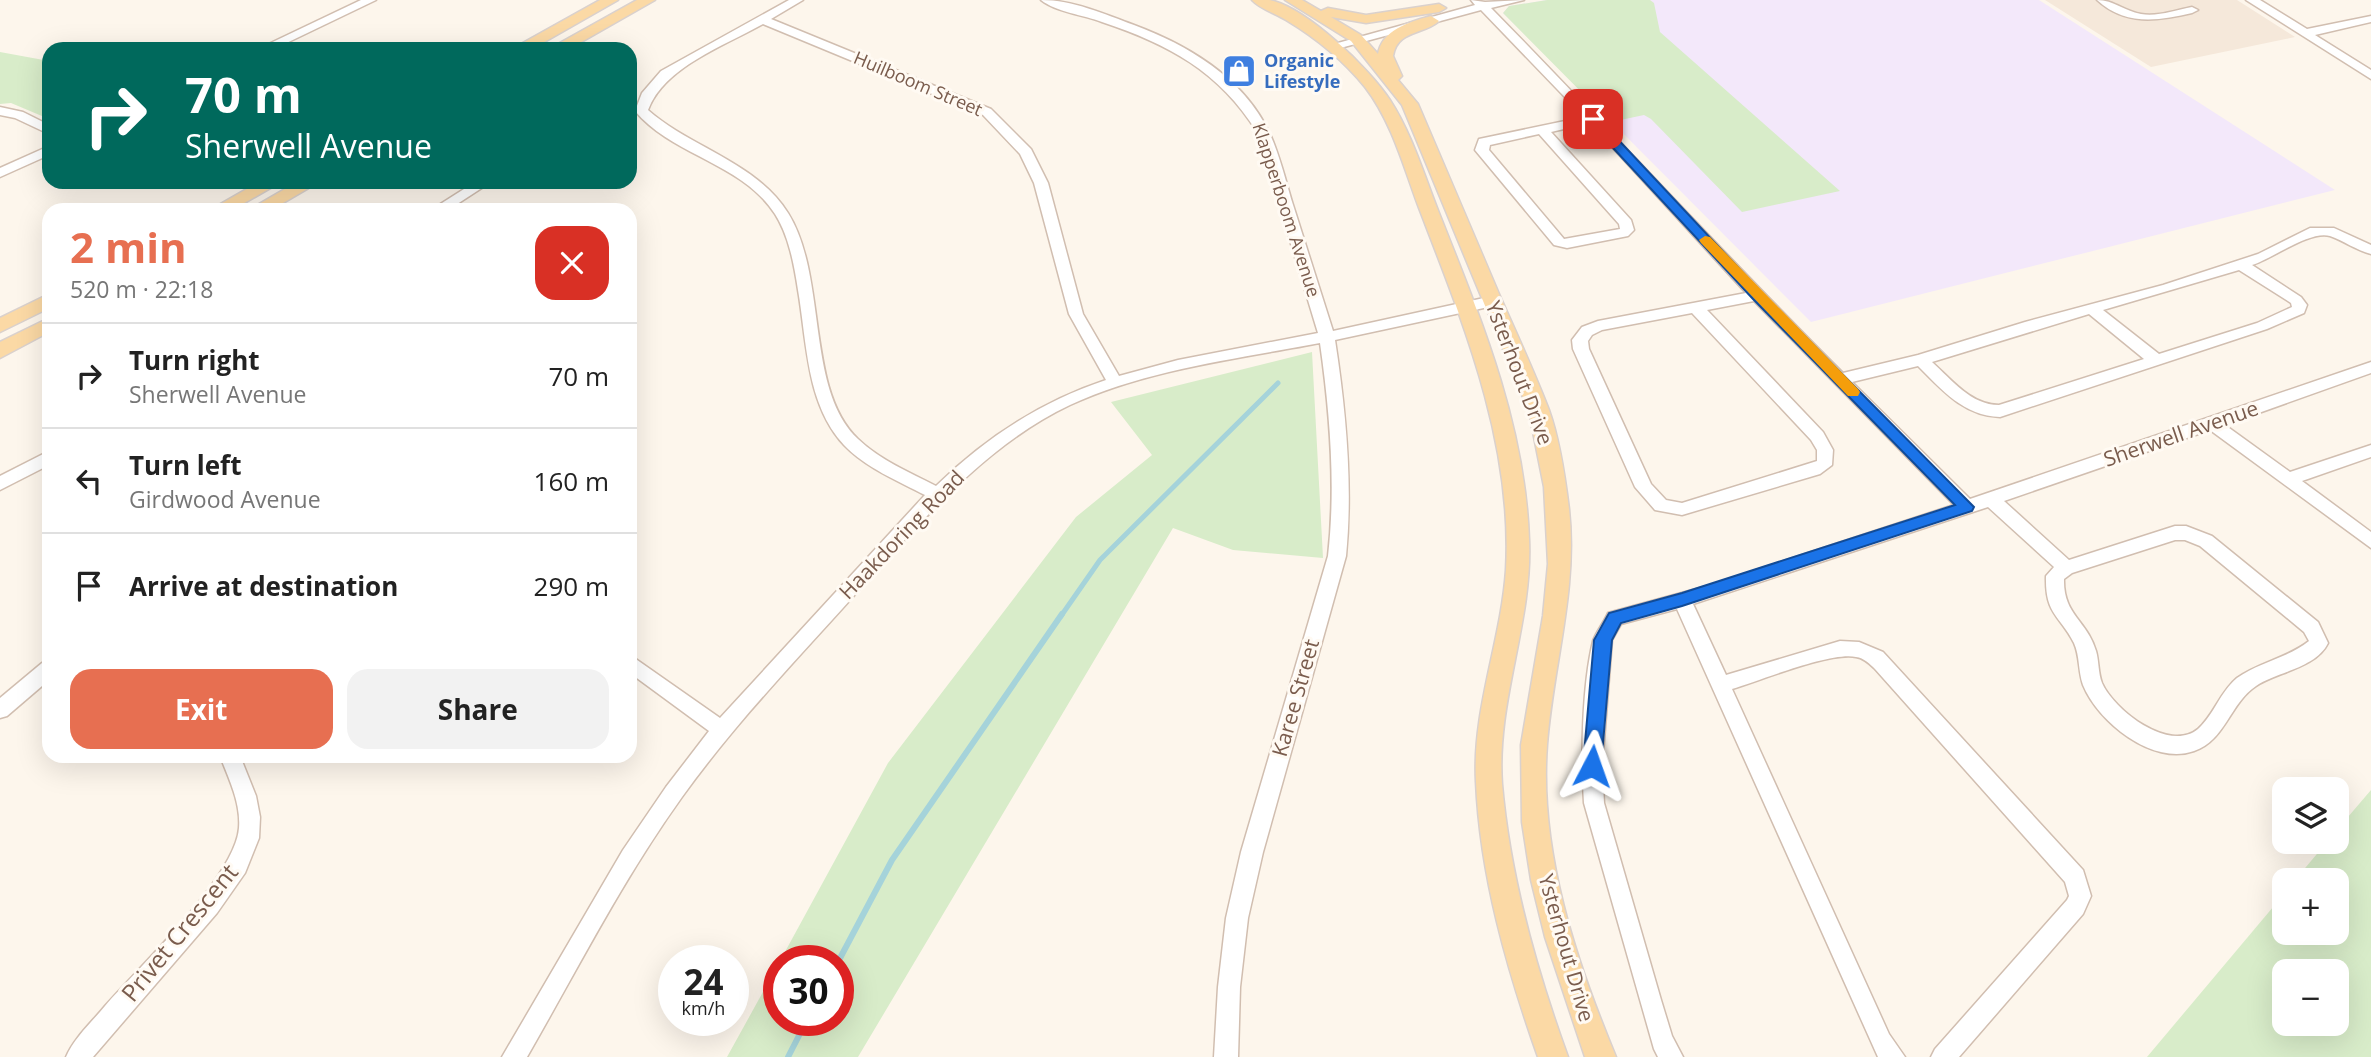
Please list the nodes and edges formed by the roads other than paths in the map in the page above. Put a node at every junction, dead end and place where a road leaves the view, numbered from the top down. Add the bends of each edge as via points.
1 (370, 0) edge
2 (611, 0) edge
3 (648, 0) edge
4 (797, 0) edge
5 (1047, 0) edge
6 (1259, 0) edge
7 (1294, 0) edge
8 (1518, 0) edge
9 (2103, 0) edge
10 (2252, 0) edge
11 (1478, 2) edge
12 (2192, 10) dead end
13 (1444, 11) junction
14 (2371, 19) edge
15 (763, 20) junction
16 (2306, 33) junction
17 (1341, 39) junction
18 (279, 42) edge
19 (533, 42) edge
20 (569, 42) edge
21 (2371, 75) edge
22 (1397, 86) junction
23 (0, 111) edge
24 (637, 111) edge
25 (637, 115) edge
26 (1593, 119) junction
27 (42, 126) edge
28 (1542, 130) junction
29 (42, 153) edge
30 (0, 173) edge
31 (259, 189) edge
32 (297, 189) edge
33 (472, 189) edge
34 (232, 203) edge
35 (271, 203) edge
36 (450, 203) edge
37 (2371, 250) edge
38 (2241, 265) junction
39 (1757, 296) junction
40 (1493, 301) junction
41 (42, 304) edge
42 (1467, 306) junction
43 (1695, 307) junction
44 (2092, 309) junction
45 (0, 326) edge
46 (42, 328) edge
47 (1327, 337) junction
48 (0, 351) edge
49 (1921, 360) junction
50 (2155, 360) junction
51 (2371, 367) edge
52 (1840, 379) junction
53 (1115, 382) junction
54 (2213, 424) junction
55 (2371, 451) edge
56 (42, 461) edge
57 (2290, 479) junction
58 (0, 484) edge
59 (937, 494) junction
60 (1990, 499) junction
61 (1967, 507) junction
62 (2371, 541) edge
63 (2066, 568) junction
64 (1682, 600) junction
65 (637, 668) edge
66 (42, 675) edge
67 (1720, 685) junction
68 (0, 710) edge
69 (722, 729) junction
70 (233, 763) edge
71 (78, 1057) edge
72 (514, 1057) edge
73 (1226, 1057) edge
74 (1553, 1057) edge
75 (1601, 1057) edge
76 (1671, 1057) edge
77 (1893, 1057) edge
78 (1943, 1057) edge

1 - 18 street
2 - 19 main road
3 - 20 main road
4 - 15 street
5 - 47 street, Klapperboom Avenue via 1139,30 1181,50 1217,74 1251,108 1263,132
6 - 17 main road, Ysterhout Drive
7 - 13 main road via 1366,19
7 - 17 main road, Ysterhout Drive
8 - 11 street
9 - 12 street via 2142,19
10 - 16 street
11 - 13 street
11 - 26 street
13 - 17 street
13 - 22 main road via 1391,39 1385,56
14 - 16 street
15 - 24 street via 665,74
15 - 53 street, Huilboom Street via 987,112 1010,132 1041,183 1076,314
16 - 21 street
17 - 22 main road, Ysterhout Drive
17 - 42 main road, Ysterhout Drive via 1387,110
22 - 40 main road, Ysterhout Drive via 1415,113
23 - 27 street
25 - 59 street via 738,172 770,197 793,233 801,259 822,384 836,426 867,455
26 - 28 street
26 - 39 street
28 - 28 street via 1484,142 1482,150 1559,243 1626,232 1626,223
29 - 30 street
31 - 34 main road
32 - 35 main road
33 - 36 street
37 - 38 street via 2320,231
38 - 44 street
38 - 50 street via 2300,307 2262,326
39 - 43 street
39 - 52 street
40 - 42 street, Haakdoring Road
40 - 75 main road, Ysterhout Drive via 1539,412 1557,486 1560,523 1555,614 1533,765 1538,836 1553,915
41 - 45 main road
42 - 47 street, Haakdoring Road
42 - 74 main road, Ysterhout Drive via 1502,422 1518,539 1515,598 1491,732 1488,778 1493,827 1526,973
43 - 43 street via 1817,436 1826,450 1824,465 1682,509 1661,505 1644,487 1580,340 1598,326
44 - 49 street
44 - 50 street
46 - 48 main road
47 - 53 street, Haakdoring Road
47 - 73 street, Karee Street via 1341,507 1337,556 1251,852 1236,932
49 - 50 street via 1970,403 1992,412
49 - 52 street
51 - 54 street, Sherwell Avenue
52 - 61 street
53 - 59 street, Haakdoring Road via 1021,424
54 - 57 street
54 - 60 street, Sherwell Avenue
55 - 57 street
56 - 58 street
57 - 62 street
59 - 69 street, Haakdoring Road
60 - 61 street, Sherwell Avenue
60 - 63 street
61 - 64 street, Sherwell Avenue
63 - 63 street via 2055,576 2056,606 2083,642 2095,689 2143,735 2169,747 2204,736 2241,685 2319,643 2311,627 2206,541 2186,533
64 - 67 street
64 - 76 street, Sherwell Avenue via 1615,618 1603,640 1592,766 1594,803 1649,1000
65 - 69 street
66 - 68 street
67 - 77 street via 1881,1042
67 - 78 street via 1832,650 1860,648 1882,663 2076,877 2080,896 2075,907
69 - 72 street, Haakdoring Road via 637,847
70 - 71 street, Privet Crescent via 250,820 239,860 201,915

